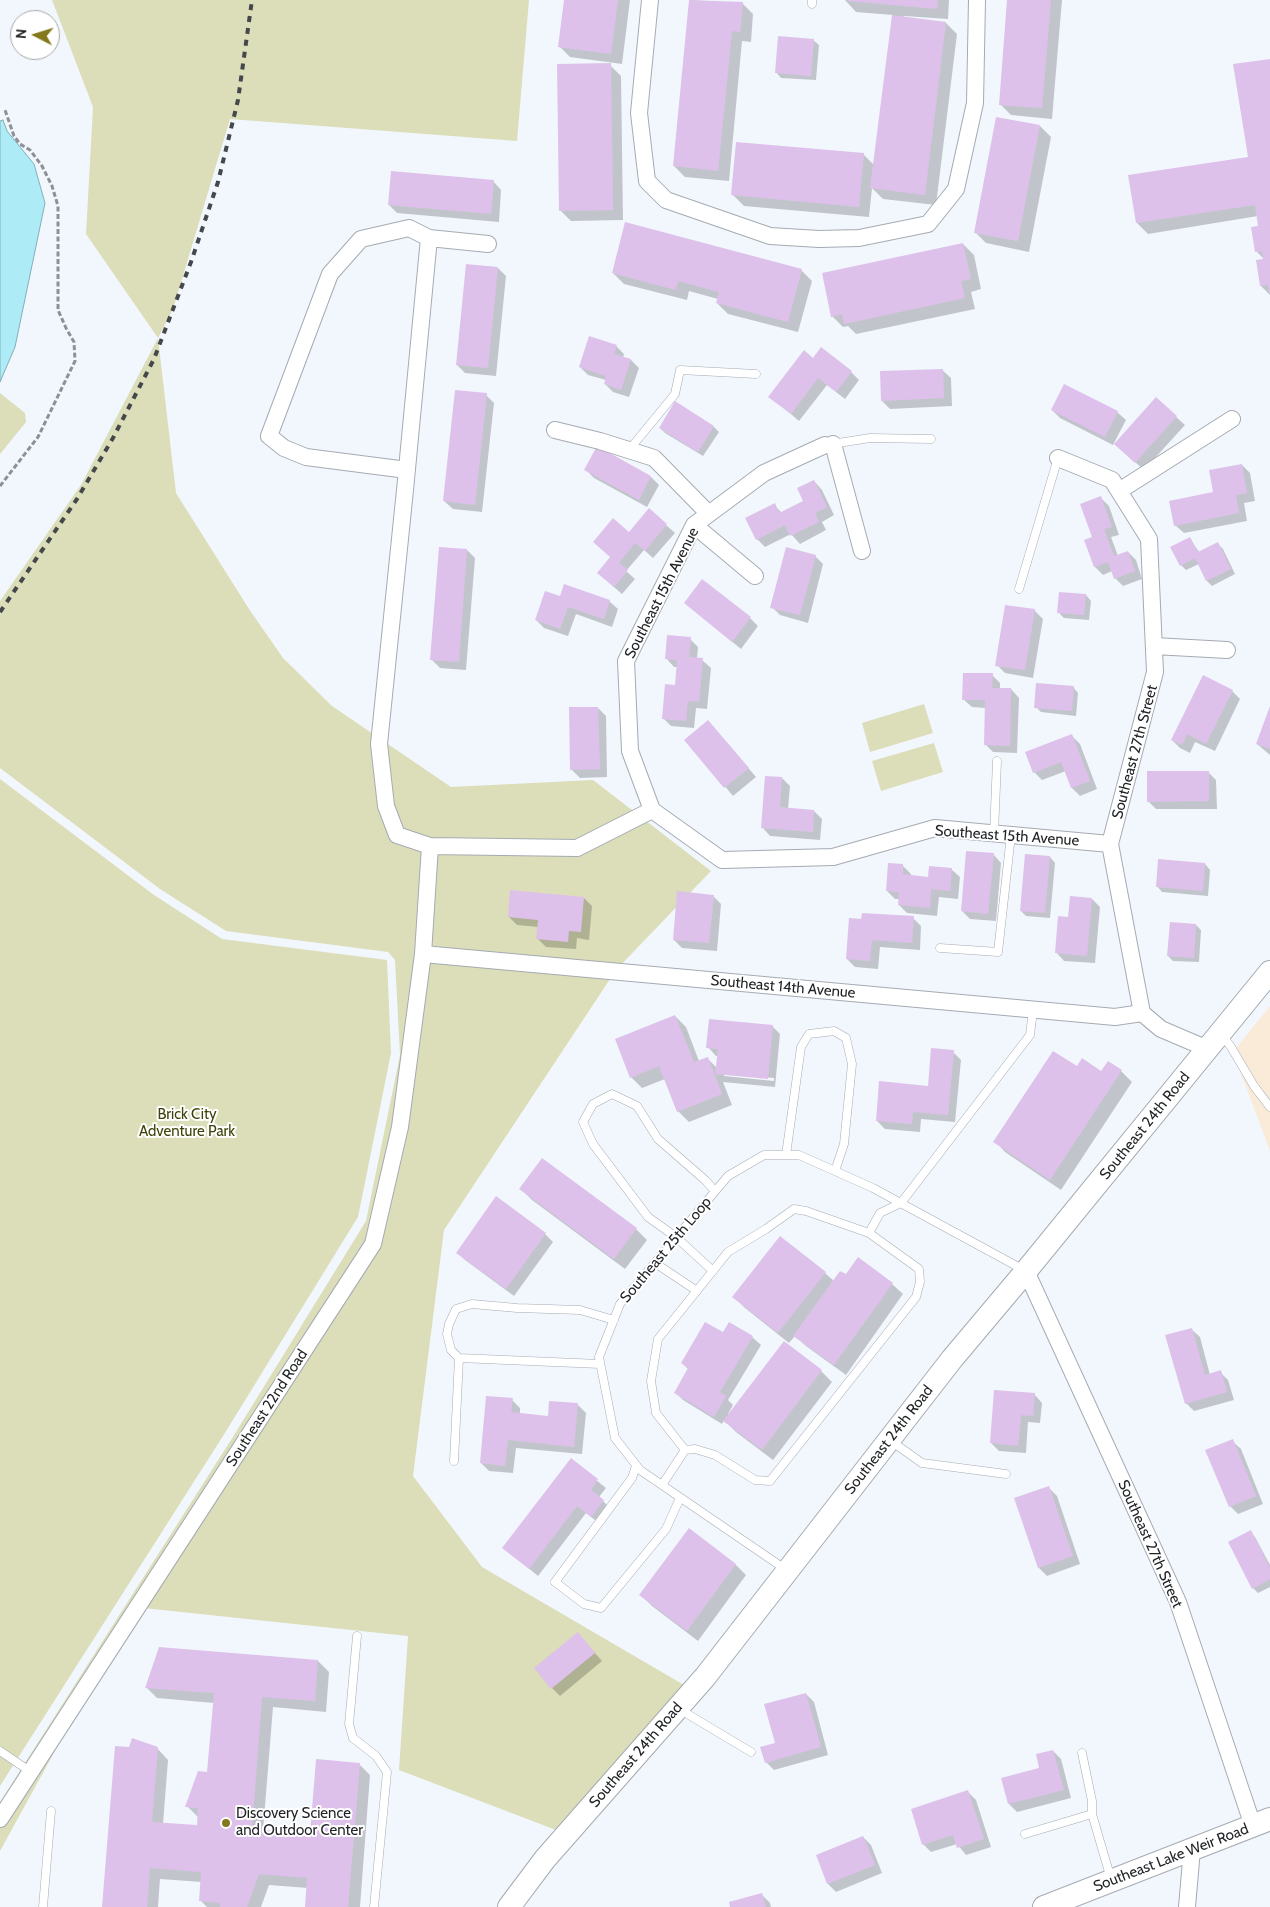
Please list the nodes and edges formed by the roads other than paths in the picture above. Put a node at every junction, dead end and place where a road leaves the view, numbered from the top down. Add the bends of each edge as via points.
1 (650, 0) edge
2 (977, 0) edge
3 (429, 238) junction
4 (488, 244) dead end
5 (756, 374) dead end
6 (1232, 419) dead end
7 (555, 430) dead end
8 (931, 439) dead end
9 (829, 444) junction
10 (629, 450) junction
11 (1058, 458) joint
12 (407, 470) junction
13 (1119, 492) junction
14 (709, 514) junction
15 (694, 525) junction
16 (862, 552) dead end
17 (756, 576) dead end
18 (1019, 589) dead end
19 (1154, 646) junction
20 (1228, 650) dead end
21 (998, 761) dead end
22 (652, 810) junction
23 (994, 833) junction
24 (1011, 835) junction
25 (1110, 844) junction
26 (430, 846) junction
27 (940, 948) dead end
28 (423, 954) junction
29 (1270, 972) edge
30 (1033, 1010) junction
31 (1142, 1013) junction
32 (1214, 1042) junction
33 (1270, 1107) edge
34 (786, 1155) junction
35 (835, 1171) junction
36 (715, 1191) junction
37 (901, 1203) junction
38 (869, 1233) junction
39 (676, 1237) junction
40 (655, 1262) junction
41 (712, 1271) junction
42 (1026, 1271) junction
43 (697, 1291) junction
44 (614, 1320) junction
45 (459, 1358) junction
46 (600, 1364) junction
47 (889, 1440) junction
48 (685, 1450) junction
49 (454, 1462) dead end
50 (636, 1466) junction
51 (1006, 1474) dead end
52 (662, 1485) junction
53 (680, 1498) junction
54 (787, 1571) junction
55 (357, 1636) dead end
56 (677, 1708) junction
57 (0, 1751) edge
58 (751, 1752) dead end
59 (1082, 1753) dead end
60 (31, 1772) junction
61 (51, 1811) dead end
62 (1092, 1814) junction
63 (0, 1819) edge
64 (1261, 1822) edge
65 (1025, 1834) dead end
66 (1192, 1849) junction
67 (1111, 1881) junction
68 (43, 1907) edge
69 (374, 1907) edge
70 (509, 1907) edge
71 (1044, 1907) edge
72 (1187, 1907) edge

1 - 2 street via 639,113 647,181 666,200 770,236 819,238 859,238 928,224 956,189 975,103
3 - 4 street
3 - 12 street
3 - 12 street via 409,228 361,239 330,274 269,436 284,448 306,457
5 - 10 lane via 680,370 674,394
6 - 13 street
7 - 10 street
8 - 9 lane via 870,438
9 - 14 street, Southeast 15th Avenue via 764,473
9 - 16 street
10 - 14 street via 654,458
11 - 13 street, Southeast 27th Street via 1112,480
11 - 18 lane
12 - 26 street via 379,744 386,806 397,835
13 - 19 street, Southeast 27th Street via 1149,539
14 - 15 street, Southeast 15th Avenue
15 - 17 street
15 - 22 street, Southeast 15th Avenue via 626,661 630,751
19 - 20 street
19 - 25 street, Southeast 27th Street via 1155,672
21 - 23 lane
22 - 23 street, Southeast 15th Avenue via 722,860 833,857 935,828
22 - 26 street via 577,848
23 - 24 street, Southeast 15th Avenue
24 - 25 street, Southeast 15th Avenue
24 - 27 lane via 998,952
25 - 31 street, Southeast 27th Street
26 - 28 street
28 - 30 street, Southeast 14th Avenue
28 - 60 street, Southeast 22nd Road via 400,1127 373,1244
29 - 32 street, Southeast 24th Road
30 - 31 street, Southeast 14th Avenue via 1115,1017
30 - 37 lane via 1030,1035
31 - 32 street via 1161,1029
32 - 33 lane via 1231,1047
32 - 42 street, Southeast 24th Road
34 - 35 lane, Southeast 25th Loop via 799,1155
34 - 35 lane via 801,1047 809,1034 834,1031 846,1038 852,1064 844,1144
34 - 36 lane, Southeast 25th Loop via 764,1155 728,1176
35 - 37 lane, Southeast 25th Loop
36 - 39 lane, Southeast 25th Loop
36 - 39 lane via 658,1139 637,1106 612,1094 593,1104 583,1122 592,1144 648,1217
37 - 38 lane via 880,1214
37 - 42 lane, Southeast 25th Loop
38 - 41 lane via 794,1209 728,1252
38 - 48 lane via 919,1269 916,1297 770,1481 755,1480 715,1455 696,1449
39 - 40 lane, Southeast 25th Loop
39 - 41 lane
40 - 43 lane
40 - 44 lane, Southeast 25th Loop via 620,1304
41 - 43 lane
42 - 47 street, Southeast 24th Road
42 - 64 street, Southeast 27th Street via 1178,1602
43 - 48 lane via 658,1339 651,1381 656,1413
44 - 45 lane via 580,1310 472,1304 456,1309 449,1324 447,1334 451,1350
44 - 46 lane, Southeast 25th Loop via 598,1357
45 - 46 lane
45 - 49 lane
46 - 50 lane, Southeast 25th Loop via 615,1438
47 - 51 lane via 922,1463
47 - 54 street, Southeast 24th Road
48 - 52 lane
50 - 52 lane, Southeast 25th Loop
50 - 53 lane via 632,1478 555,1582 584,1604 601,1608 666,1529
52 - 53 lane, Southeast 25th Loop
53 - 54 lane, Southeast 25th Loop
54 - 56 street, Southeast 24th Road
55 - 69 lane via 349,1724 353,1738 376,1756 387,1772
56 - 58 lane
56 - 70 street, Southeast 24th Road via 545,1858
57 - 60 lane
59 - 62 lane
60 - 63 street, Southeast 22nd Road
61 - 68 lane
62 - 65 lane
62 - 67 lane
64 - 66 street, Southeast Lake Weir Road
66 - 67 street, Southeast Lake Weir Road
66 - 72 street
67 - 71 street, Southeast Lake Weir Road

